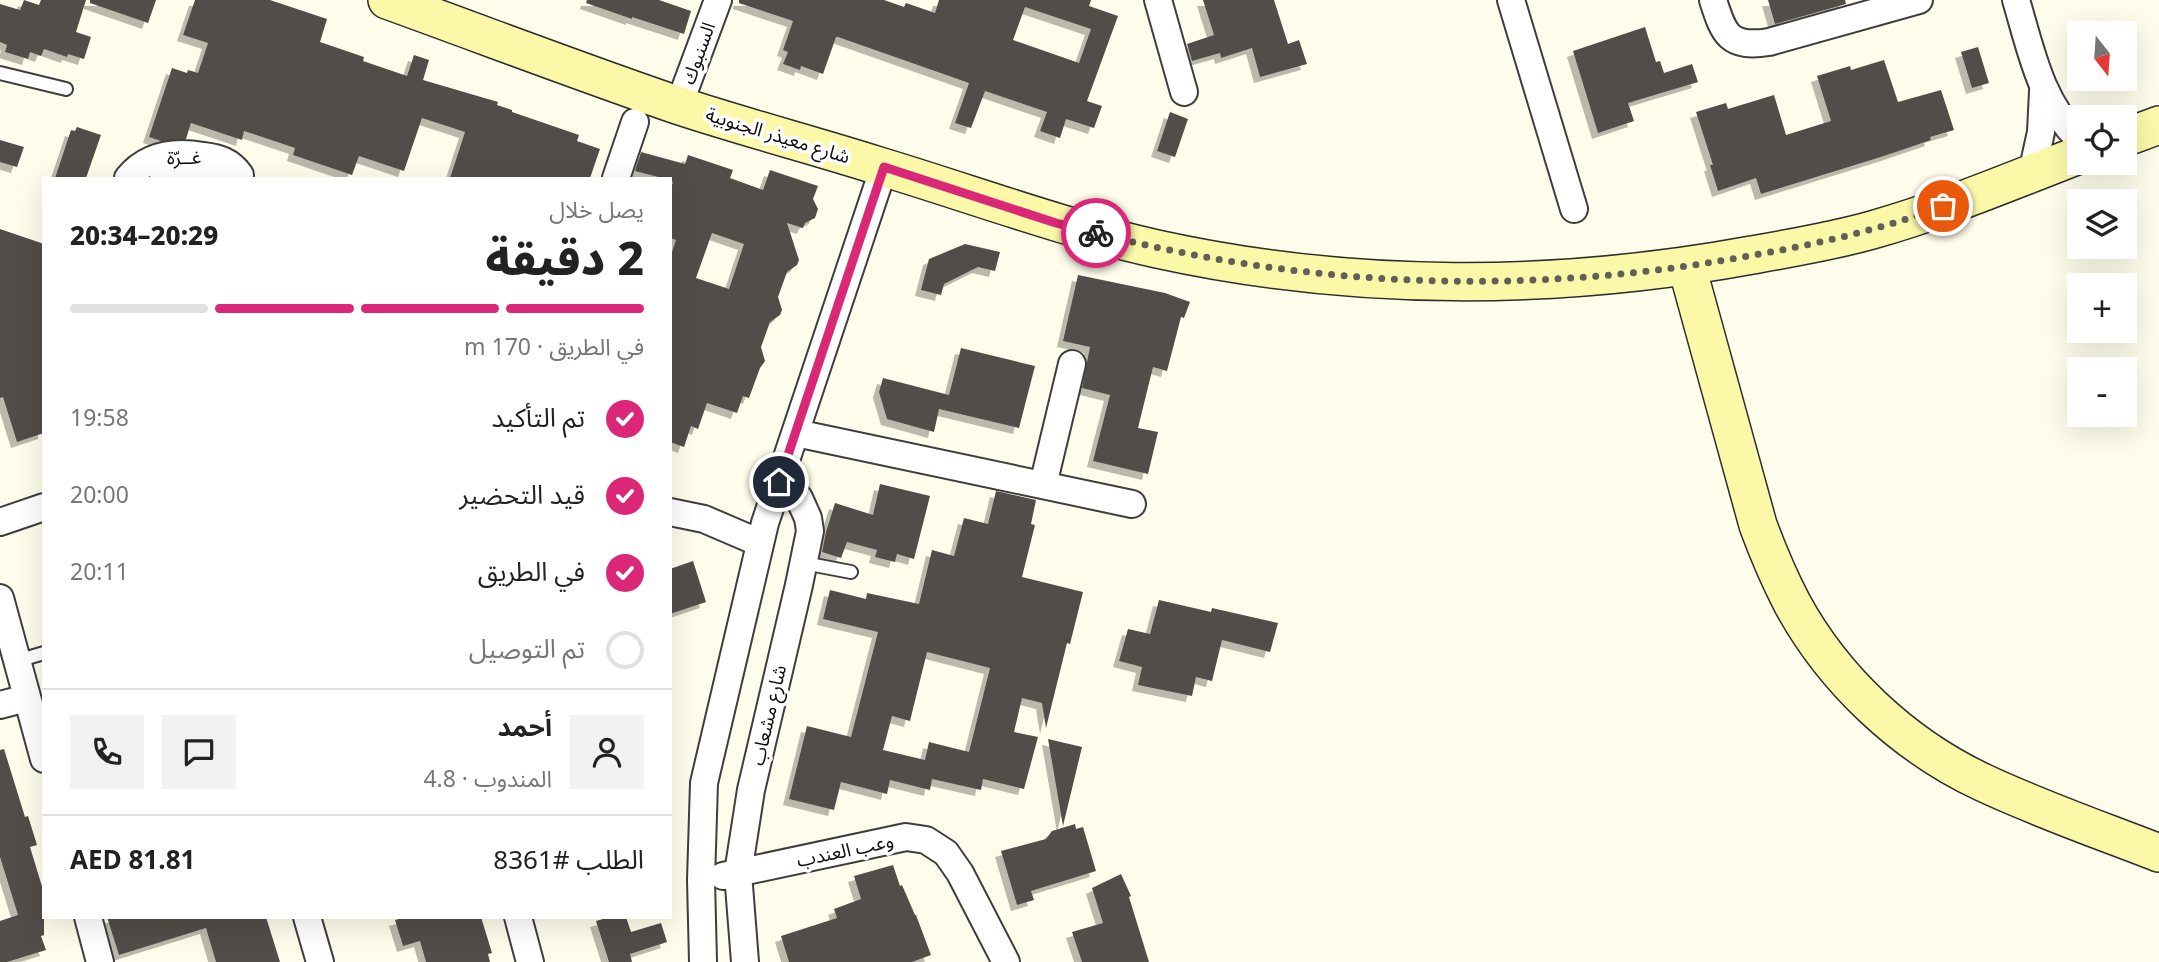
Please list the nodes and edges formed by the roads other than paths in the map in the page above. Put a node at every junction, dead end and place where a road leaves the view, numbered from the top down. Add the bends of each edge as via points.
1 (387, 0) edge
2 (718, 0) edge
3 (1157, 0) edge
4 (1511, 0) edge
5 (1713, 0) edge
6 (1919, 0) edge
7 (2016, 0) edge
8 (0, 73) edge
9 (66, 89) dead end
10 (2043, 91) junction
11 (1184, 92) dead end
12 (679, 105) junction
13 (635, 122) dead end
14 (2159, 125) edge
15 (2067, 126) edge
16 (2137, 133) edge
17 (2067, 160) edge
18 (884, 167) junction
19 (2032, 173) junction
20 (129, 177) edge
21 (166, 177) edge
22 (245, 177) edge
23 (616, 177) edge
24 (1574, 209) dead end
25 (1687, 267) junction
26 (1072, 363) dead end
27 (796, 433) junction
28 (779, 482) junction
29 (1043, 485) junction
30 (1132, 504) dead end
31 (42, 509) edge
32 (672, 512) edge
33 (0, 522) edge
34 (760, 543) junction
35 (804, 563) junction
36 (850, 572) dead end
37 (0, 597) edge
38 (42, 654) edge
39 (17, 661) junction
40 (27, 698) junction
41 (0, 705) edge
42 (42, 752) edge
43 (2159, 853) edge
44 (738, 873) junction
45 (701, 880) junction
46 (89, 919) edge
47 (308, 919) edge
48 (519, 919) edge
49 (100, 962) edge
50 (320, 962) edge
51 (530, 962) edge
52 (703, 962) edge
53 (745, 962) edge
54 (1006, 962) edge

1 - 12 street, شارع معيذر الجنوبية
2 - 12 street, السنبوك
3 - 11 street
4 - 24 street
5 - 6 street via 1720,25 1733,39 1751,45
7 - 10 street
8 - 9 lane
10 - 15 street
10 - 19 street
12 - 18 street, شارع معيذر الجنوبية
13 - 23 street
14 - 16 street
17 - 19 street, شارع معيذر الجنوبية
18 - 25 street, شارع معيذر الجنوبية via 1056,223 1159,249 1263,268 1475,283 1581,279
18 - 27 street
19 - 25 street, شارع معيذر الجنوبية via 1872,230
20 - 22 street, غــرّة via 150,160 174,153 219,158
21 - 22 street, غــرّة via 189,169
25 - 43 street via 1758,525 1793,605 1843,676 1906,736 1970,776
26 - 29 street
27 - 28 street
27 - 29 street
28 - 34 street
28 - 35 street, شارع مشعاب via 793,490 808,517
29 - 30 street
31 - 33 street
32 - 34 street via 704,519
34 - 45 street via 704,783
35 - 36 lane
35 - 44 street, شارع مشعاب via 751,790
37 - 39 street
38 - 39 lane
39 - 40 street
40 - 41 street
40 - 42 street
44 - 45 street, وعب العندب
44 - 53 street, شارع مشعاب
44 - 54 street, وعب العندب via 906,837 926,839 946,853 960,873
45 - 52 street
46 - 49 street
47 - 50 street
48 - 51 street

